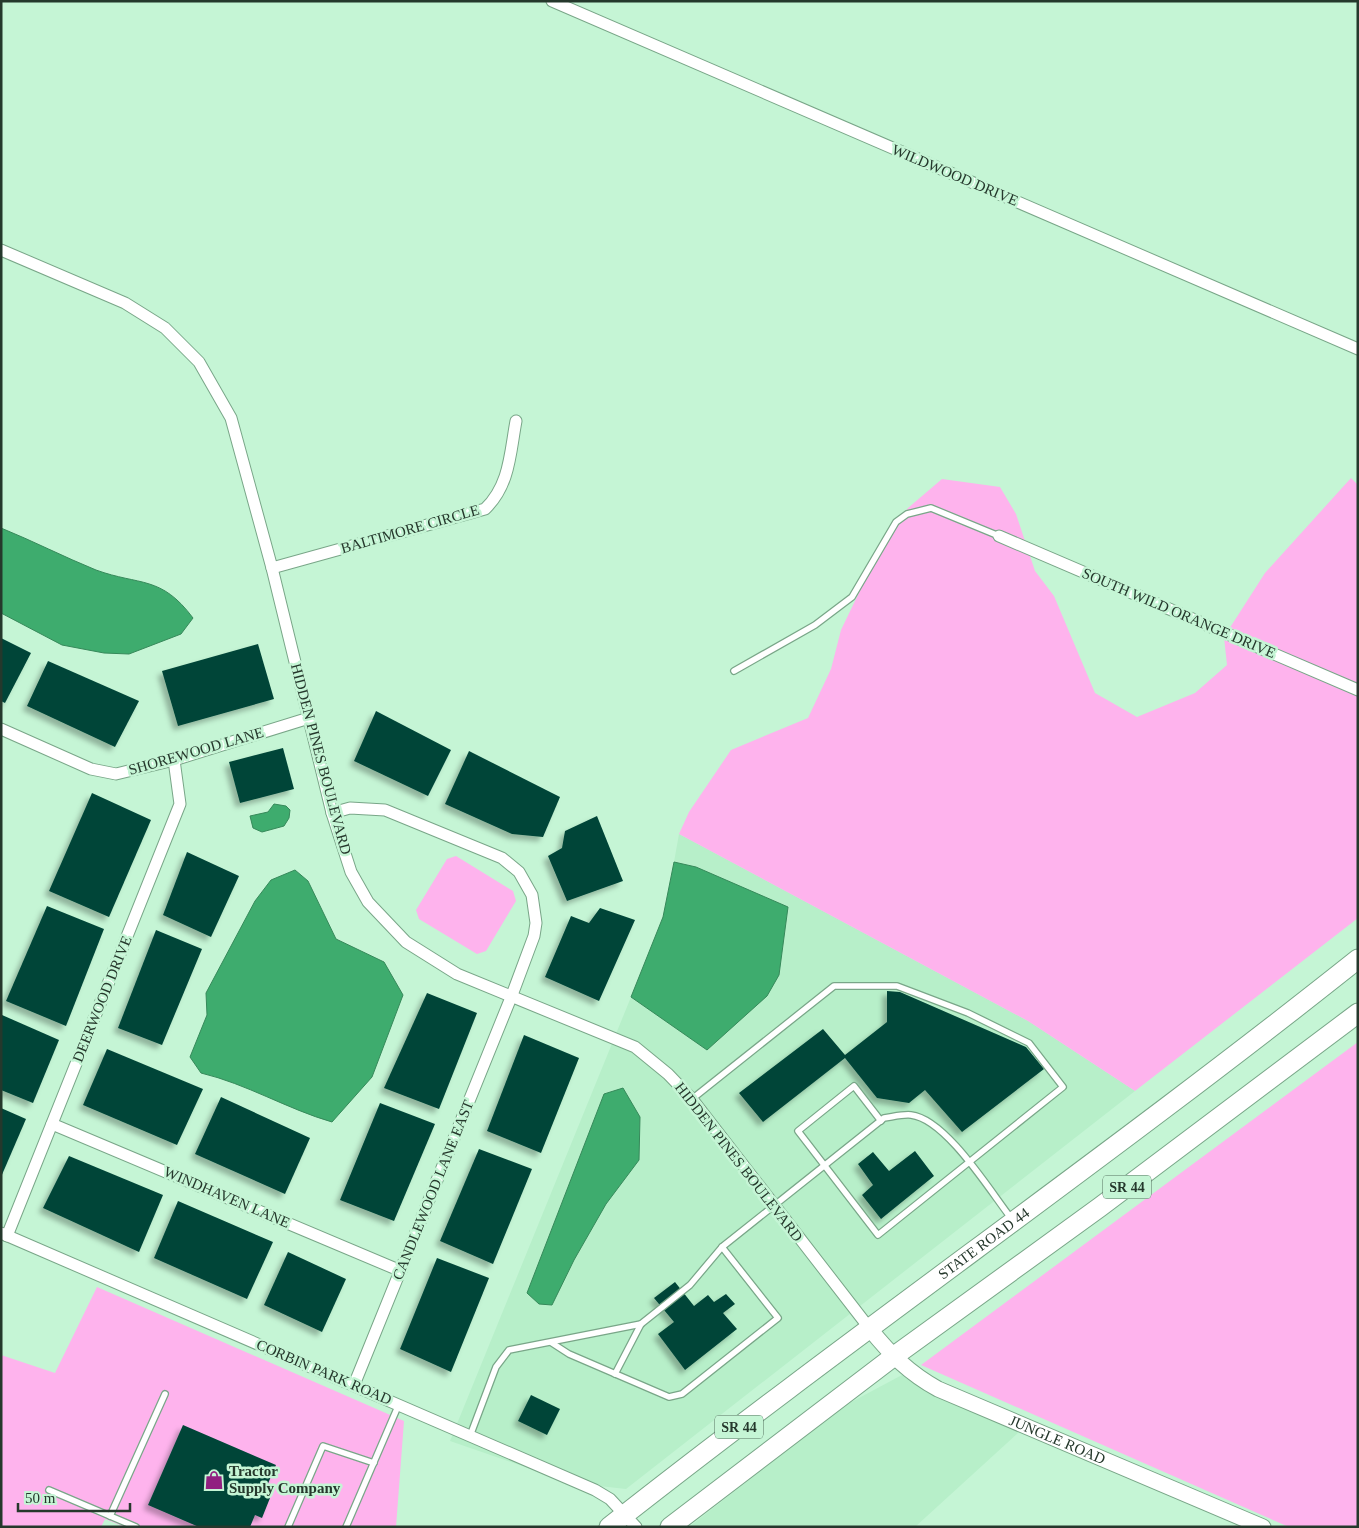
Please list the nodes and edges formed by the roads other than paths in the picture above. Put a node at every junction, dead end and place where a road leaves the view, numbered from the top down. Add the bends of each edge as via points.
1 (552, 1) edge
2 (1, 250) edge
3 (1358, 349) edge
4 (516, 421) dead end
5 (999, 536) joint
6 (272, 568) junction
7 (734, 671) dead end
8 (1358, 690) edge
9 (309, 718) junction
10 (1, 729) edge
11 (174, 760) junction
12 (332, 813) junction
13 (1358, 959) edge
14 (512, 995) junction
15 (1353, 1016) edge
16 (692, 1099) junction
17 (881, 1120) junction
18 (52, 1124) junction
19 (968, 1162) junction
20 (824, 1165) junction
21 (774, 1206) junction
22 (1014, 1222) junction
23 (4, 1235) edge
24 (722, 1247) junction
25 (401, 1271) junction
26 (641, 1324) junction
27 (870, 1329) junction
28 (552, 1343) junction
29 (893, 1357) junction
30 (615, 1374) junction
31 (354, 1385) junction
32 (165, 1394) dead end
33 (399, 1404) junction
34 (470, 1436) junction
35 (374, 1463) junction
36 (49, 1490) dead end
37 (110, 1516) junction
38 (631, 1520) edge
39 (136, 1527) edge
40 (288, 1527) edge
41 (346, 1527) edge
42 (609, 1527) edge
43 (670, 1527) edge
44 (1263, 1527) edge

1 - 3 street, WILDWOOD DRIVE
2 - 6 street, HIDDEN PINES BOULEVARD via 126,303 165,328 199,362 231,418
4 - 6 street, BALTIMORE CIRCLE via 505,482 500,493 485,509
5 - 7 lane via 931,508 907,514 896,522 852,597 815,625
5 - 8 street, SOUTH WILD ORANGE DRIVE
6 - 9 street, HIDDEN PINES BOULEVARD
9 - 11 street, SHOREWOOD LANE
9 - 12 street, HIDDEN PINES BOULEVARD
10 - 11 street, SHOREWOOD LANE via 91,769 116,774
11 - 18 street, DEERWOOD DRIVE via 180,804
12 - 14 street, HIDDEN PINES BOULEVARD via 351,872 368,902 406,942 456,974
12 - 14 street, CANDLEWOOD LANE EAST via 350,808 385,810 502,858 519,872 532,895 536,922
13 - 22 main road, STATE ROAD 44 / SR 44
14 - 16 street, HIDDEN PINES BOULEVARD via 635,1047
14 - 25 street, CANDLEWOOD LANE EAST
15 - 29 main road, SR 44 via 1092,1213
16 - 19 lane via 834,986 897,986 968,1013 1029,1043 1063,1087
16 - 21 street, HIDDEN PINES BOULEVARD
17 - 19 lane via 911,1115 927,1121 947,1134
17 - 20 lane
17 - 20 lane via 854,1086 798,1131
18 - 23 street, DEERWOOD DRIVE
18 - 25 street, WINDHAVEN LANE
19 - 20 lane via 878,1235
19 - 22 lane
20 - 21 lane
21 - 24 lane
21 - 27 street, HIDDEN PINES BOULEVARD
22 - 27 main road, STATE ROAD 44 / SR 44
23 - 31 street, CORBIN PARK ROAD
24 - 26 lane via 690,1285
24 - 30 lane via 778,1318 693,1387 676,1396 669,1397
25 - 31 street, CANDLEWOOD LANE EAST
26 - 28 lane
26 - 30 lane
27 - 29 street, JUNGLE ROAD
27 - 38 main road, STATE ROAD 44 / SR 44
28 - 30 lane
28 - 34 lane via 519,1346 502,1356
29 - 43 main road, SR 44
29 - 44 street, JUNGLE ROAD via 915,1377 938,1389
31 - 33 street, CORBIN PARK ROAD
32 - 37 lane
33 - 34 street, CORBIN PARK ROAD
33 - 35 lane
34 - 38 street, CORBIN PARK ROAD via 595,1490 610,1499
35 - 40 lane via 323,1446
35 - 41 lane
36 - 37 lane
37 - 39 lane
38 - 42 main road, STATE ROAD 44 / SR 44

